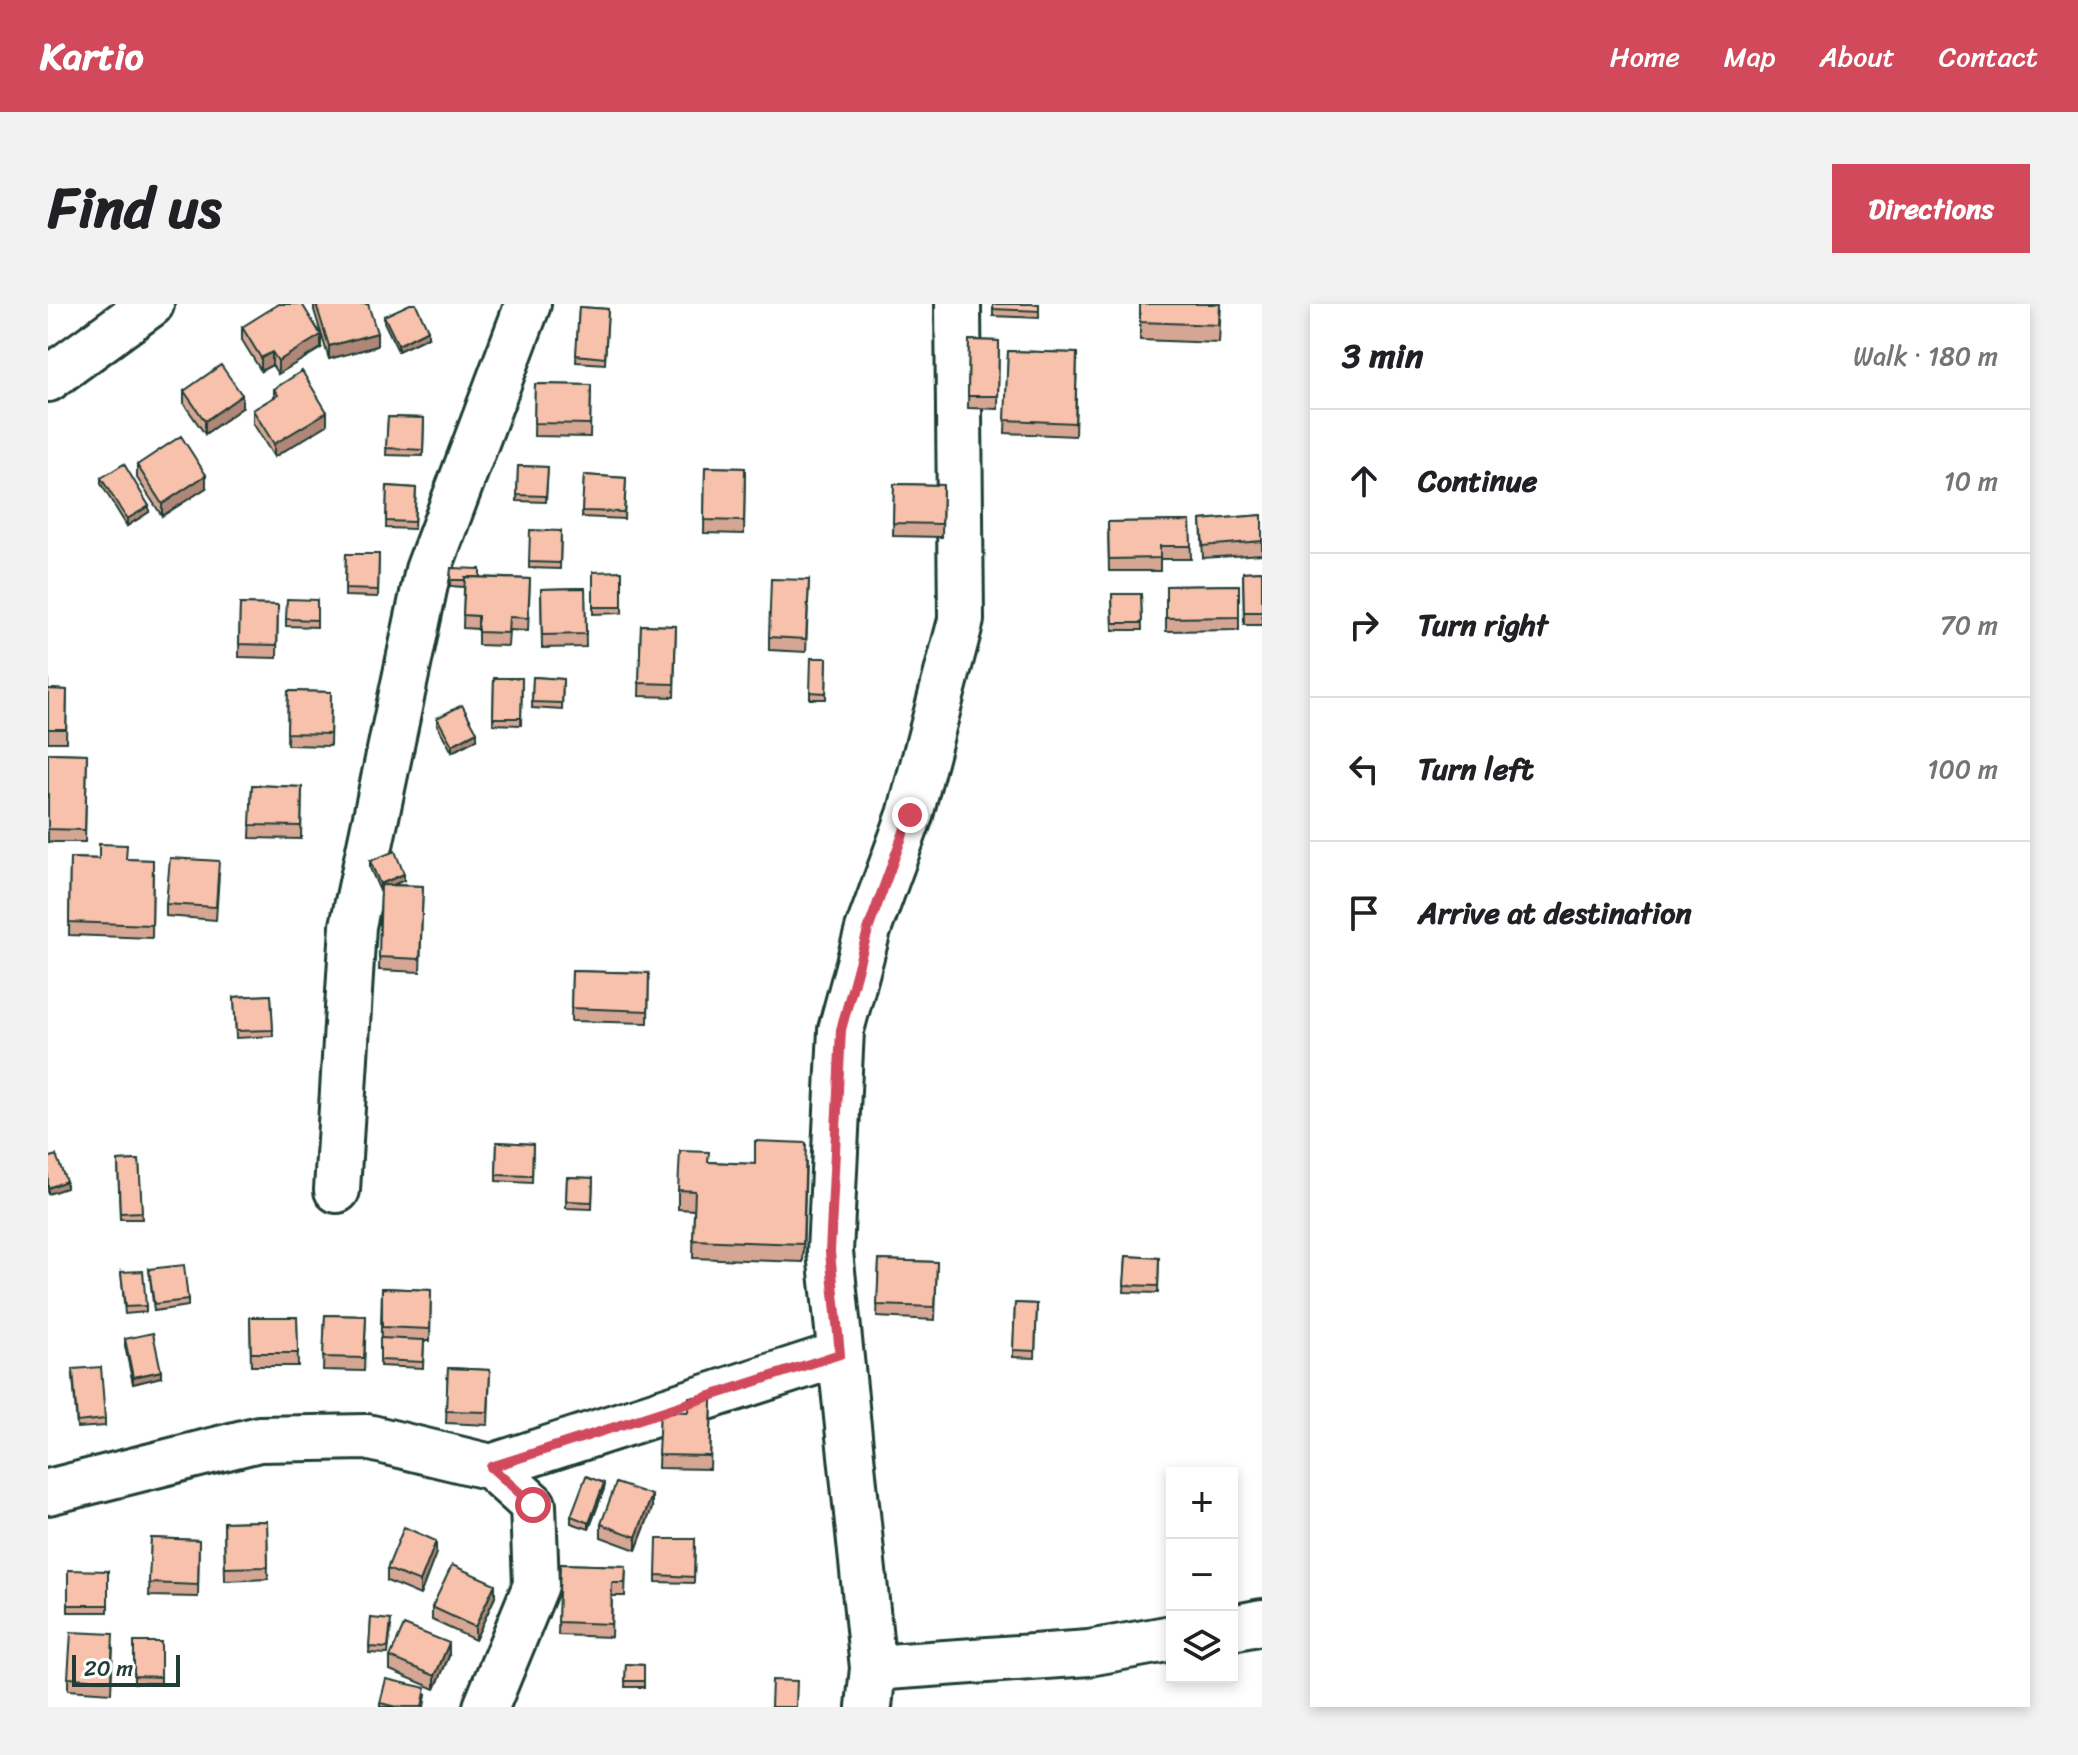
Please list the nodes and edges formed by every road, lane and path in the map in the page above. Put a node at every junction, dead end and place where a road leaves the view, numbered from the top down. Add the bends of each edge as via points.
1 (151, 304) edge
2 (528, 304) edge
3 (958, 304) edge
4 (48, 379) edge
5 (337, 1190) dead end
6 (840, 1354) junction
7 (491, 1467) junction
8 (48, 1492) edge
9 (1262, 1622) edge
10 (1238, 1627) edge
11 (1166, 1639) edge
12 (871, 1687) edge
13 (486, 1707) edge

1 - 4 main road
2 - 5 main road via 424,586 353,926
3 - 6 main road via 961,620 910,815 868,930 841,1030 830,1252
6 - 7 main road
6 - 12 main road
7 - 8 main road via 367,1437 259,1439
7 - 13 main road via 533,1505 536,1585
9 - 10 main road
11 - 12 main road

